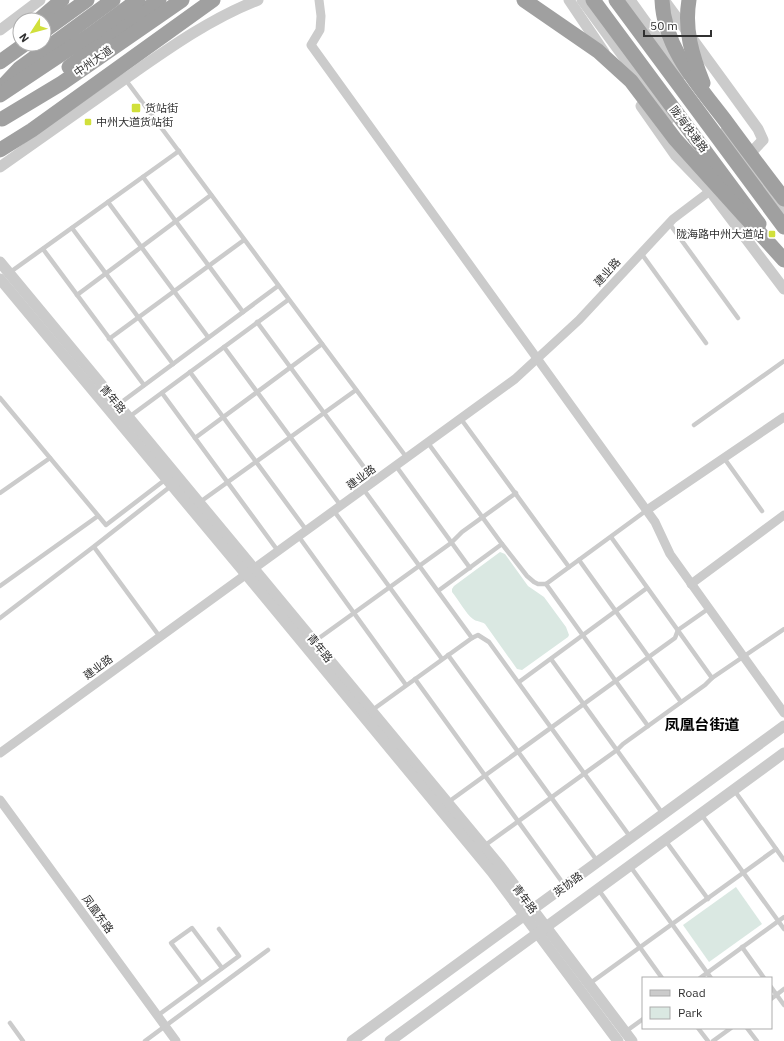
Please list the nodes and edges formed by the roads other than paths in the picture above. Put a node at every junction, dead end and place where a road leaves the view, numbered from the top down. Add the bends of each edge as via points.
1 (40, 0) edge
2 (62, 0) edge
3 (87, 0) edge
4 (113, 0) edge
5 (138, 0) edge
6 (159, 0) edge
7 (182, 0) edge
8 (213, 0) edge
9 (225, 0) edge
10 (258, 0) edge
11 (319, 0) edge
12 (518, 0) edge
13 (569, 0) edge
14 (582, 0) edge
15 (593, 0) edge
16 (616, 0) edge
17 (630, 0) edge
18 (663, 0) edge
19 (689, 0) edge
20 (529, 3) edge
21 (48, 12) edge
22 (184, 21) junction
23 (52, 25) edge
24 (0, 30) edge
25 (12, 43) edge
26 (0, 52) edge
27 (14, 52) edge
28 (0, 62) edge
29 (125, 79) junction
30 (0, 90) edge
31 (0, 95) edge
32 (712, 104) junction
33 (1, 120) edge
34 (0, 150) edge
35 (179, 151) junction
36 (744, 160) junction
37 (0, 167) edge
38 (144, 176) junction
39 (710, 191) junction
40 (211, 195) junction
41 (784, 199) edge
42 (108, 202) junction
43 (784, 214) edge
44 (176, 221) junction
45 (669, 223) junction
46 (784, 227) edge
47 (72, 228) junction
48 (244, 240) junction
49 (142, 247) junction
50 (42, 248) junction
51 (640, 253) junction
52 (784, 259) edge
53 (0, 262) edge
54 (209, 265) junction
55 (106, 273) junction
56 (4, 276) edge
57 (278, 286) junction
58 (784, 289) edge
59 (174, 291) junction
60 (77, 295) junction
61 (288, 300) junction
62 (243, 312) junction
63 (138, 318) junction
64 (738, 318) dead end
65 (257, 322) junction
66 (208, 337) junction
67 (109, 339) junction
68 (706, 343) dead end
69 (322, 344) junction
70 (224, 347) junction
71 (538, 359) junction
72 (784, 361) edge
73 (173, 364) junction
74 (290, 367) junction
75 (190, 372) junction
76 (144, 385) junction
77 (356, 390) junction
78 (257, 392) junction
79 (162, 393) junction
80 (0, 398) edge
81 (118, 404) junction
82 (324, 413) junction
83 (129, 417) junction
84 (223, 417) junction
85 (784, 417) edge
86 (461, 419) junction
87 (694, 425) dead end
88 (290, 437) junction
89 (195, 438) junction
90 (428, 443) junction
91 (50, 458) junction
92 (407, 458) junction
93 (724, 458) junction
94 (256, 462) junction
95 (396, 466) junction
96 (169, 482) junction
97 (227, 482) junction
98 (375, 482) junction
99 (364, 490) junction
100 (0, 493) edge
101 (516, 493) junction
102 (200, 502) junction
103 (338, 509) junction
104 (647, 510) junction
105 (762, 511) dead end
106 (784, 515) edge
107 (98, 516) junction
108 (482, 517) junction
109 (308, 531) junction
110 (299, 537) junction
111 (611, 537) junction
112 (451, 543) junction
113 (502, 544) junction
114 (94, 546) junction
115 (278, 551) junction
116 (578, 560) junction
117 (419, 566) junction
118 (569, 567) junction
119 (470, 568) junction
120 (250, 571) junction
121 (546, 584) junction
122 (691, 584) junction
123 (0, 586) edge
124 (390, 587) junction
125 (647, 588) junction
126 (438, 591) junction
127 (708, 608) junction
128 (615, 611) junction
129 (354, 613) junction
130 (0, 618) edge
131 (784, 629) edge
132 (678, 630) junction
133 (583, 636) junction
134 (160, 637) junction
135 (472, 638) junction
136 (314, 641) junction
137 (448, 655) junction
138 (743, 656) junction
139 (649, 657) junction
140 (442, 659) junction
141 (551, 659) junction
142 (415, 678) junction
143 (712, 678) junction
144 (616, 681) junction
145 (519, 682) junction
146 (406, 685) junction
147 (681, 702) junction
148 (584, 704) junction
149 (371, 710) junction
150 (784, 713) edge
151 (648, 726) junction
152 (784, 726) edge
153 (551, 728) junction
154 (617, 750) junction
155 (518, 752) junction
156 (0, 753) edge
157 (784, 754) edge
158 (584, 774) junction
159 (485, 776) junction
160 (734, 790) junction
161 (551, 798) junction
162 (0, 800) edge
163 (447, 803) junction
164 (663, 814) junction
165 (701, 814) junction
166 (518, 822) junction
167 (631, 838) junction
168 (665, 840) junction
169 (484, 846) junction
170 (776, 849) junction
171 (784, 860) edge
172 (598, 862) junction
173 (630, 866) junction
174 (744, 873) junction
175 (565, 886) junction
176 (598, 889) junction
177 (708, 899) junction
178 (529, 913) junction
179 (784, 917) edge
180 (778, 921) junction
181 (672, 924) junction
182 (219, 929) dead end
183 (784, 929) edge
184 (542, 930) junction
185 (640, 947) junction
186 (742, 947) junction
187 (268, 950) dead end
188 (222, 968) junction
189 (707, 972) junction
190 (661, 977) edge
191 (701, 977) edge
192 (710, 977) edge
193 (763, 977) edge
194 (201, 983) junction
195 (589, 984) junction
196 (772, 989) edge
197 (784, 989) edge
198 (776, 995) junction
199 (772, 998) edge
200 (784, 1005) edge
201 (157, 1016) junction
202 (642, 1020) edge
203 (10, 1023) dead end
204 (165, 1026) junction
205 (699, 1029) edge
206 (729, 1029) edge
207 (748, 1029) edge
208 (628, 1036) edge
209 (23, 1041) edge
210 (145, 1041) edge
211 (176, 1041) edge
212 (352, 1041) edge
213 (390, 1041) edge
214 (618, 1041) edge
215 (708, 1041) edge
216 (712, 1041) edge
217 (757, 1041) edge

1 - 24 street
2 - 21 highway
3 - 23 highway
4 - 30 highway via 20,68
5 - 31 highway, 中州大道
6 - 33 highway, 中州大道 via 99,43
7 - 33 highway, 中州大道 via 62,83
8 - 22 highway
9 - 22 highway
10 - 29 street via 207,24
11 - 71 street via 320,30 311,45
12 - 20 highway, bridge
13 - 39 street via 676,156
14 - 39 street via 681,135
15 - 52 highway, 陇海快速路, bridge
16 - 46 highway, 陇海快速路
17 - 36 street
18 - 32 highway, bridge via 662,9 671,41 686,68
18 - 36 street via 729,88 764,140
19 - 32 highway, bridge via 687,26 692,53
20 - 52 highway, bridge via 598,51 631,81 675,139
22 - 34 highway
25 - 26 highway
27 - 28 highway
29 - 35 lane
29 - 37 street
32 - 41 highway, bridge
35 - 38 lane
35 - 40 lane
36 - 43 street
38 - 42 lane
38 - 44 lane
39 - 45 street, 建业路
39 - 58 street
40 - 44 lane
40 - 48 lane
42 - 47 lane
42 - 49 lane
44 - 49 lane
44 - 54 lane
45 - 51 street, 建业路
45 - 64 lane
47 - 50 lane
47 - 55 lane
48 - 54 lane
48 - 57 lane
49 - 55 lane
49 - 59 lane
50 - 56 lane
50 - 60 lane
51 - 68 lane
51 - 71 street, 建业路 via 579,320
53 - 56 street, 青年路
54 - 59 lane
54 - 62 lane
55 - 60 lane
55 - 63 lane
56 - 81 street, 青年路
56 - 96 street, 青年路
57 - 61 lane
57 - 62 lane
59 - 63 lane
59 - 66 lane
60 - 67 lane
61 - 65 lane
61 - 69 lane
62 - 66 lane
63 - 67 lane
63 - 73 lane
65 - 70 lane
65 - 74 lane
66 - 73 lane
67 - 76 lane
69 - 74 lane
69 - 77 lane
70 - 75 lane
70 - 78 lane
71 - 86 street, 建业路
71 - 104 street
72 - 87 lane
73 - 76 lane
74 - 78 lane
74 - 82 lane
75 - 79 lane
75 - 84 lane
76 - 81 lane
77 - 82 lane
77 - 92 lane
78 - 84 lane
78 - 88 lane
79 - 83 lane
79 - 89 lane
80 - 91 lane
81 - 83 street, 青年路
82 - 88 lane
82 - 98 lane
83 - 102 street, 青年路
84 - 89 lane
84 - 94 lane
85 - 93 street
86 - 90 street, 建业路
86 - 101 lane
88 - 94 lane
88 - 103 lane
89 - 97 lane
90 - 92 street, 建业路
90 - 108 lane
91 - 100 lane
91 - 107 lane
92 - 95 street, 建业路
93 - 104 street
93 - 105 lane
94 - 97 lane
94 - 109 lane
95 - 98 street, 建业路
95 - 112 lane
96 - 107 lane via 106,526
96 - 114 lane
96 - 120 street, 青年路
97 - 102 lane
97 - 115 lane
98 - 99 street, 建业路
99 - 103 street, 建业路
99 - 117 lane
101 - 108 lane
101 - 118 lane
102 - 120 street, 青年路
103 - 109 street, 建业路
103 - 124 lane
104 - 111 lane
104 - 122 street via 670,554
106 - 122 street
107 - 123 lane
108 - 112 lane
108 - 113 lane
109 - 110 street, 建业路
110 - 115 street, 建业路
110 - 129 lane
111 - 116 lane
111 - 125 lane
112 - 117 lane
112 - 119 lane
113 - 119 lane
113 - 121 lane via 527,576 538,584
114 - 130 lane
114 - 134 lane
115 - 120 street, 建业路
116 - 118 lane
116 - 128 lane
117 - 124 lane
117 - 126 lane
118 - 121 lane
119 - 126 lane
120 - 134 street, 建业路
120 - 136 street, 青年路
120 - 178 street, 青年路 via 492,872
121 - 133 lane
122 - 127 street
124 - 129 lane
124 - 140 lane
125 - 128 lane
125 - 132 lane
126 - 135 lane
127 - 132 lane
127 - 138 street
128 - 133 lane
128 - 139 lane
129 - 136 lane
129 - 146 lane
131 - 138 lane
132 - 139 lane via 675,638
132 - 143 lane
133 - 141 lane
133 - 144 lane
134 - 156 street, 建业路
135 - 137 lane
135 - 145 lane via 478,635 484,637
136 - 149 street, 青年路
137 - 140 lane
137 - 155 lane
138 - 143 lane
138 - 150 street
139 - 144 lane
139 - 147 lane
140 - 142 lane
141 - 145 lane
141 - 148 lane
142 - 146 lane
142 - 159 lane
143 - 147 lane
144 - 148 lane
144 - 151 lane
145 - 153 lane
146 - 149 lane
147 - 151 lane
148 - 153 lane
148 - 154 lane
149 - 163 street, 青年路
151 - 154 lane
152 - 164 street, 英协路
153 - 155 lane
153 - 158 lane
154 - 158 lane
154 - 164 lane
155 - 159 lane
155 - 161 lane
157 - 160 street, 英协路
158 - 161 lane
158 - 167 lane
159 - 163 lane
159 - 166 lane
160 - 165 street, 英协路
160 - 170 lane
161 - 166 lane
161 - 172 lane
162 - 201 street, 凤凰东路
163 - 169 street, 青年路
164 - 167 street, 英协路
165 - 168 street, 英协路
165 - 174 lane
166 - 169 lane
166 - 175 lane
167 - 172 street, 英协路
168 - 173 street, 英协路
168 - 177 lane
169 - 178 street, 青年路
170 - 171 lane
170 - 174 lane
172 - 175 street, 英协路
173 - 176 street, 英协路
173 - 181 lane
174 - 177 lane
174 - 180 lane
175 - 178 street, 英协路
176 - 184 street, 英协路
176 - 185 lane
177 - 181 lane
178 - 184 street, 青年路
178 - 212 street, 英协路
179 - 180 lane
180 - 183 lane
180 - 186 lane
181 - 185 lane
181 - 189 lane
182 - 188 lane via 239,956
184 - 195 street, 青年路
184 - 213 street, 英协路
184 - 214 street, 青年路
185 - 190 lane
185 - 195 lane
186 - 189 lane
186 - 193 lane
187 - 204 lane
188 - 194 lane
188 - 194 lane via 192,928 171,943
189 - 191 lane
189 - 192 lane
194 - 201 lane
195 - 208 street, 青年路
196 - 198 lane
197 - 198 lane
198 - 199 lane
198 - 200 lane
201 - 204 street, 凤凰东路
202 - 208 lane
203 - 209 lane
204 - 210 lane
204 - 211 street, 凤凰东路
205 - 215 lane
206 - 216 lane
207 - 217 lane

